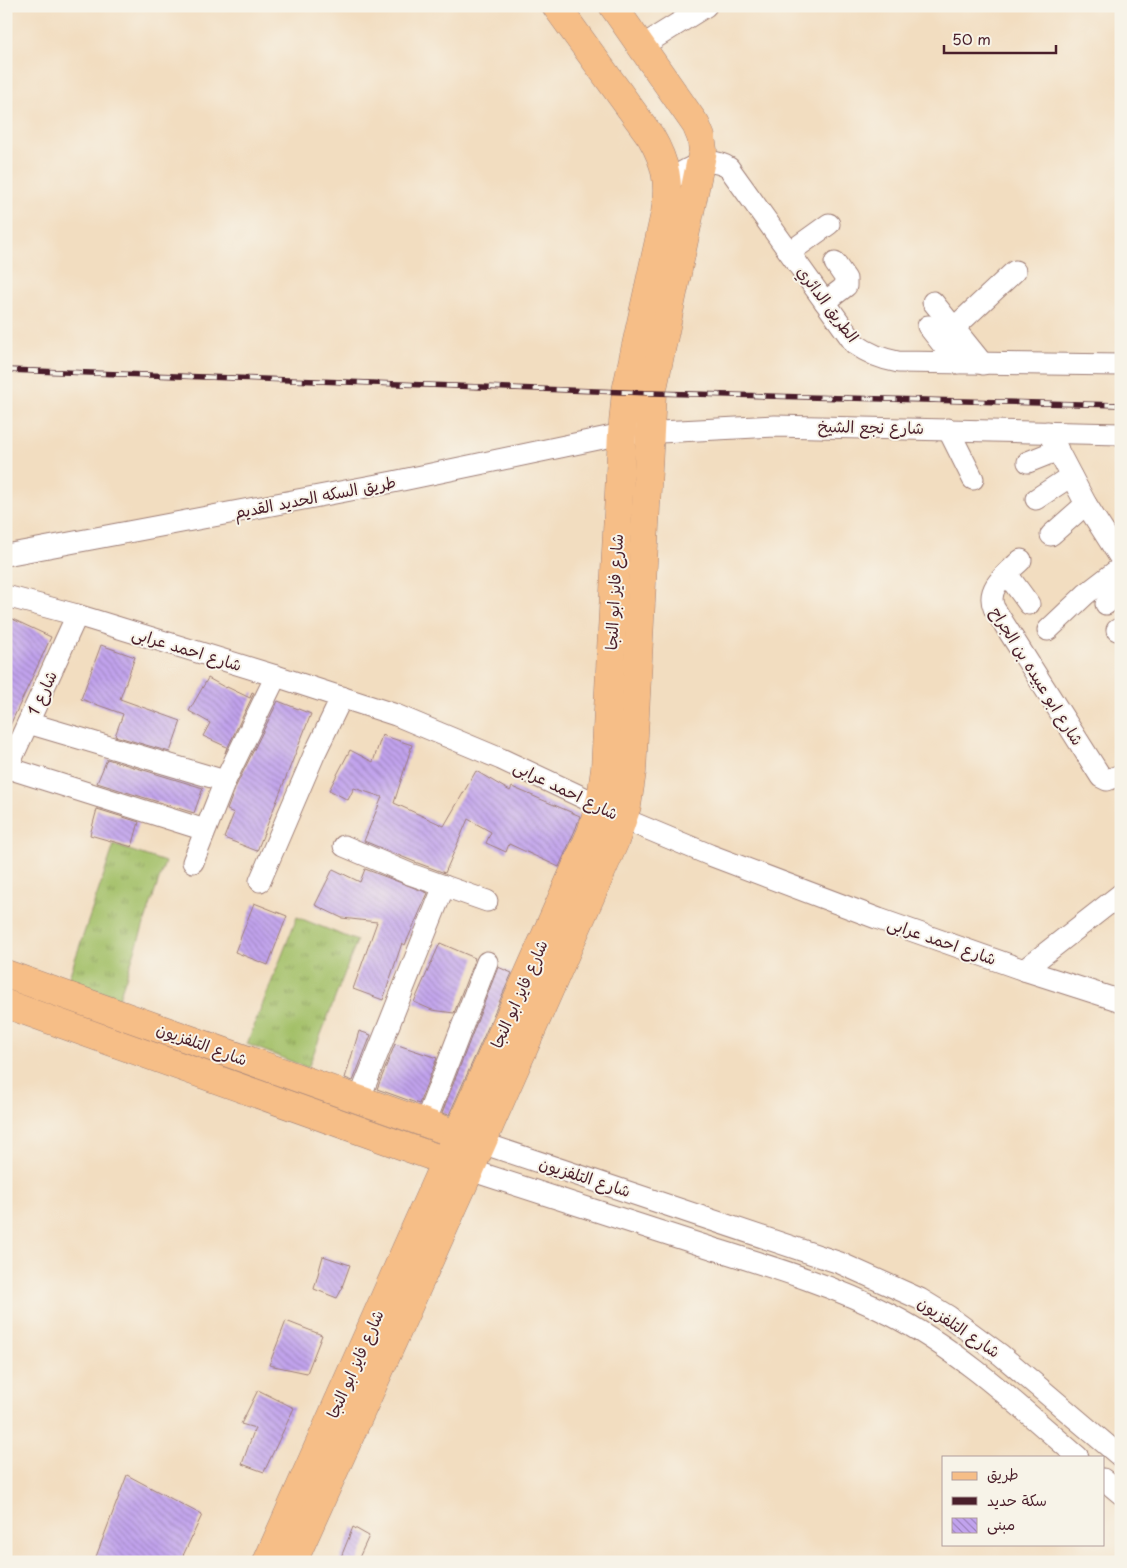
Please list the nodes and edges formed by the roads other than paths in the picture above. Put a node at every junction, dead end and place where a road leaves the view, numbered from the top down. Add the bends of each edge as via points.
1 (556, 6) edge
2 (613, 6) edge
3 (706, 6) edge
4 (642, 46) junction
5 (701, 163) junction
6 (667, 181) junction
7 (829, 224) dead end
8 (790, 252) junction
9 (835, 263) dead end
10 (1015, 271) dead end
11 (825, 302) junction
12 (933, 302) dead end
13 (928, 326) dead end
14 (954, 328) junction
15 (957, 363) junction
16 (983, 364) junction
17 (1121, 365) edge
18 (639, 392) junction
19 (948, 429) junction
20 (650, 432) junction
21 (622, 434) junction
22 (1121, 434) edge
23 (1053, 441) junction
24 (1028, 462) dead end
25 (1071, 476) junction
26 (973, 479) dead end
27 (1036, 499) dead end
28 (1086, 504) junction
29 (1051, 535) dead end
30 (6, 555) edge
31 (1121, 559) edge
32 (1121, 567) edge
33 (6, 596) edge
34 (1029, 604) dead end
35 (77, 615) junction
36 (1059, 626) dead end
37 (276, 676) junction
38 (342, 697) junction
39 (28, 723) junction
40 (9, 760) edge
41 (1121, 775) edge
42 (226, 780) junction
43 (600, 805) junction
44 (624, 819) junction
45 (205, 830) junction
46 (344, 846) dead end
47 (193, 862) dead end
48 (260, 882) dead end
49 (444, 886) junction
50 (1121, 894) edge
51 (487, 901) dead end
52 (487, 962) dead end
53 (1024, 970) junction
54 (6, 974) edge
55 (1121, 1001) edge
56 (6, 1004) edge
57 (359, 1100) junction
58 (425, 1123) junction
59 (456, 1134) junction
60 (482, 1143) junction
61 (444, 1160) junction
62 (470, 1170) junction
63 (1077, 1456) edge
64 (1121, 1457) edge
65 (1104, 1480) edge
66 (1121, 1494) edge
67 (298, 1560) edge
68 (267, 1562) edge

1 - 6 main road via 651,137 659,150
2 - 4 main road
3 - 4 street
4 - 5 main road via 696,125 703,150
5 - 6 street
5 - 8 street, الطريق الدائري via 711,160 729,168
5 - 18 main road
6 - 18 main road
7 - 8 street
8 - 11 street, الطريق الدائري
9 - 11 street via 846,279 846,286
10 - 14 street
11 - 15 street, الطريق الدائري via 855,344 882,360
12 - 14 street
13 - 15 street
14 - 16 street
15 - 16 street, الطريق الدائري
16 - 17 street, الطريق الدائري
18 - 20 main road, شارع فايز ابو النجا
18 - 21 main road, شارع فايز ابو النجا
19 - 20 street, شارع نجع الشيخ via 775,426
19 - 23 street, شارع نجع الشيخ
19 - 26 street
20 - 21 street, شارع نجع الشيخ
20 - 44 main road, شارع فايز ابو النجا via 632,772
21 - 30 street, طريق السكه الحديد القديم via 393,482
21 - 43 main road, شارع فايز ابو النجا via 605,769
22 - 23 street, شارع نجع الشيخ
23 - 24 street
23 - 25 street
25 - 27 street
25 - 28 street
28 - 29 street
28 - 31 street
32 - 36 street via 1099,582
33 - 35 street, شارع احمد عرابى
34 - 41 street, شارع ابو عبيده بن الجراح via 1014,567 993,588 991,601 994,608 1101,777 1107,780
35 - 37 street, شارع احمد عرابى
35 - 39 street, شارع 1
37 - 38 street, شارع احمد عرابى
37 - 42 street
38 - 43 street, شارع احمد عرابى via 449,736
38 - 48 street
39 - 40 street, شارع 1
39 - 42 street
40 - 45 street
42 - 45 street
43 - 44 street, شارع احمد عرابى
43 - 59 main road, شارع فايز ابو النجا via 591,833
44 - 53 street, شارع احمد عرابى via 794,888
44 - 60 main road, شارع فايز ابو النجا
45 - 47 street
46 - 49 street
49 - 51 street
49 - 57 street
50 - 53 street
52 - 58 street
53 - 55 street, شارع احمد عرابى
54 - 57 main road, شارع التلفزيون
56 - 61 main road, شارع التلفزيون
57 - 58 main road, شارع التلفزيون
58 - 59 main road, شارع التلفزيون
59 - 60 main road, شارع التلفزيون
59 - 61 main road, شارع فايز ابو النجا
60 - 62 main road, شارع فايز ابو النجا
60 - 64 street, شارع التلفزيون via 840,1263 920,1299 988,1345
61 - 62 main road, شارع التلفزيون
61 - 68 main road, شارع فايز ابو النجا
62 - 63 street, شارع التلفزيون via 747,1260 876,1308 916,1329 981,1375
62 - 67 main road, شارع فايز ابو النجا
65 - 66 street

